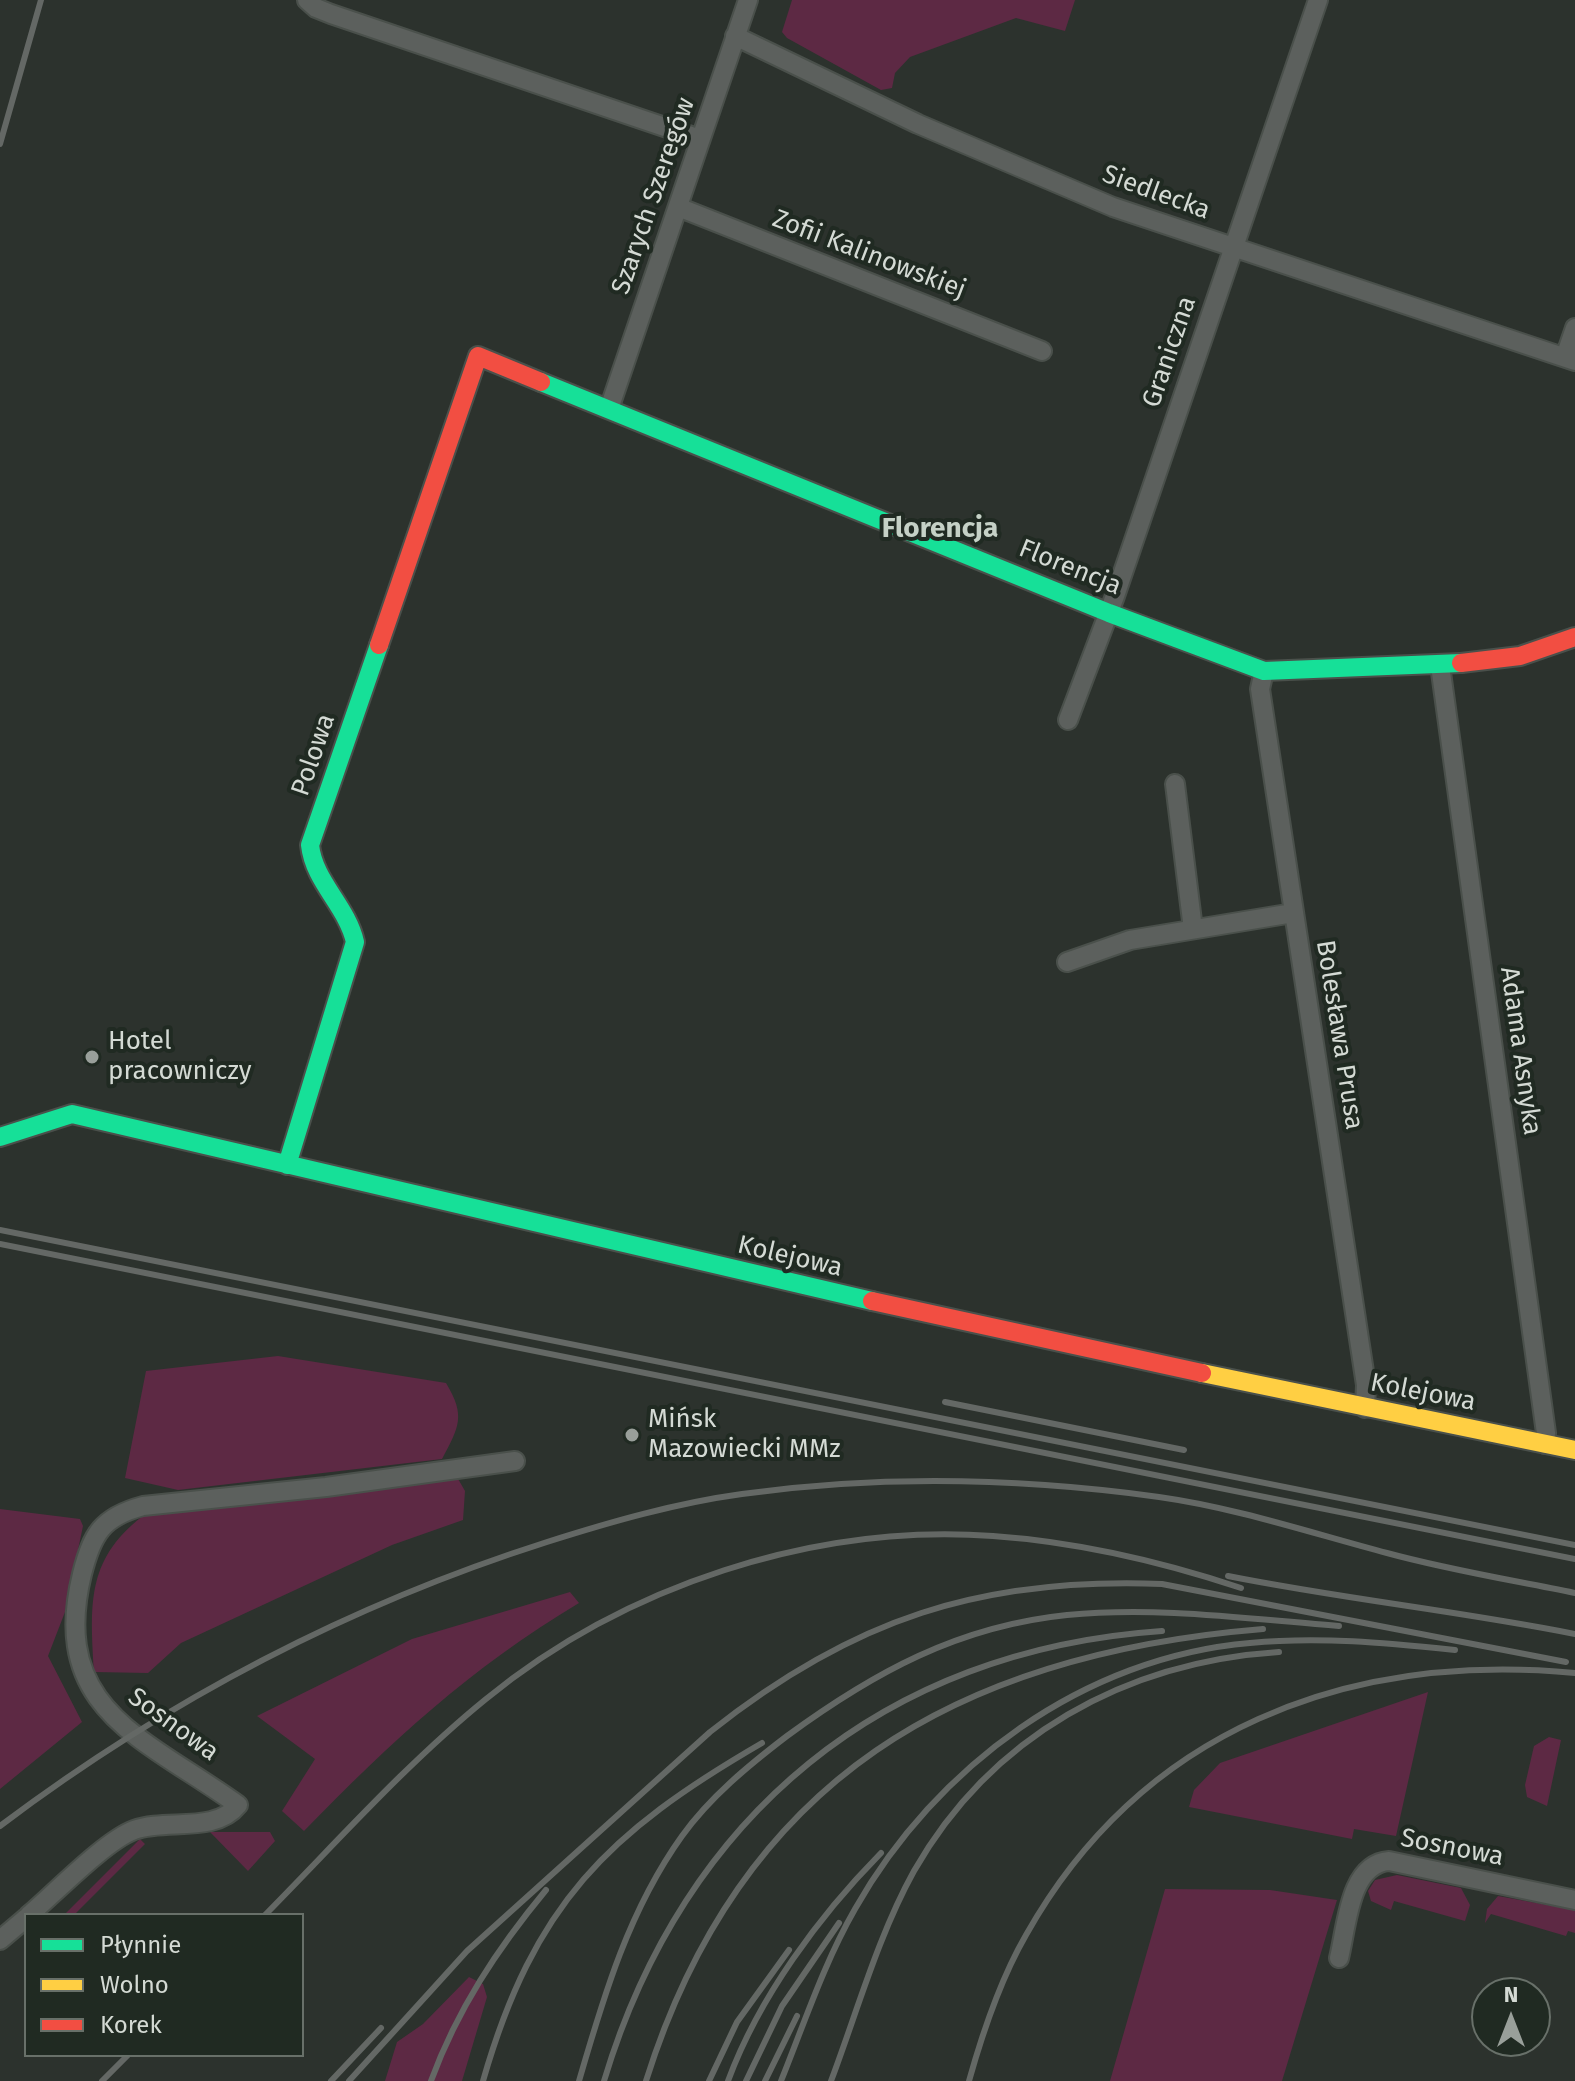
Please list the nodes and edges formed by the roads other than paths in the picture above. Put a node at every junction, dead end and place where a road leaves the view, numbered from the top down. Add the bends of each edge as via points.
1 (307, 0) edge
2 (748, 0) edge
3 (1318, 0) edge
4 (735, 36) junction
5 (700, 139) junction
6 (678, 207) junction
7 (1233, 247) junction
8 (1575, 328) edge
9 (1042, 351) dead end
10 (478, 356) joint
11 (1570, 359) edge
12 (609, 409) junction
13 (1109, 613) junction
14 (1575, 637) edge
15 (1440, 665) junction
16 (1264, 671) junction
17 (1068, 720) dead end
18 (1175, 784) dead end
19 (1293, 913) junction
20 (1193, 929) junction
21 (1067, 962) dead end
22 (0, 1137) edge
23 (287, 1165) junction
24 (1365, 1408) junction
25 (1545, 1444) junction
26 (1575, 1450) edge
27 (515, 1461) dead end
28 (1575, 1900) edge
29 (32, 1913) edge
30 (24, 1919) edge
31 (0, 1940) edge
32 (1339, 1958) dead end

1 - 5 street via 331,14
2 - 4 street, Szarych Szeregów
3 - 7 street, Graniczna
4 - 5 street, Szarych Szeregów
4 - 7 street, Siedlecka via 1053,183
5 - 6 street, Szarych Szeregów
6 - 9 street, Zofii Kalinowskiej
6 - 12 street, Szarych Szeregów
7 - 11 street, Siedlecka
7 - 13 street, Graniczna
8 - 11 street
10 - 12 street, Florencja
10 - 23 street, Polowa via 310,845 311,862 346,911 355,942
12 - 13 street, Florencja
13 - 16 street, Florencja
13 - 17 street, Graniczna
14 - 15 street, Florencja via 1520,656
15 - 16 street, Florencja
15 - 25 street, Adama Asnyka
16 - 19 street, Bolesława Prusa via 1260,689
18 - 20 street
19 - 20 street
19 - 24 street, Bolesława Prusa via 1366,1385
20 - 21 street via 1130,940
22 - 23 street, Kolejowa via 72,1114
23 - 24 street, Kolejowa via 678,1258
24 - 25 street, Kolejowa
25 - 26 street, Kolejowa
27 - 29 street, Sosnowa via 143,1506 121,1512 99,1528 76,1606 75,1647 86,1684 123,1724 238,1805 207,1822 158,1824 124,1834
28 - 32 street, Sosnowa via 1378,1862 1359,1881
30 - 31 street, Sosnowa

